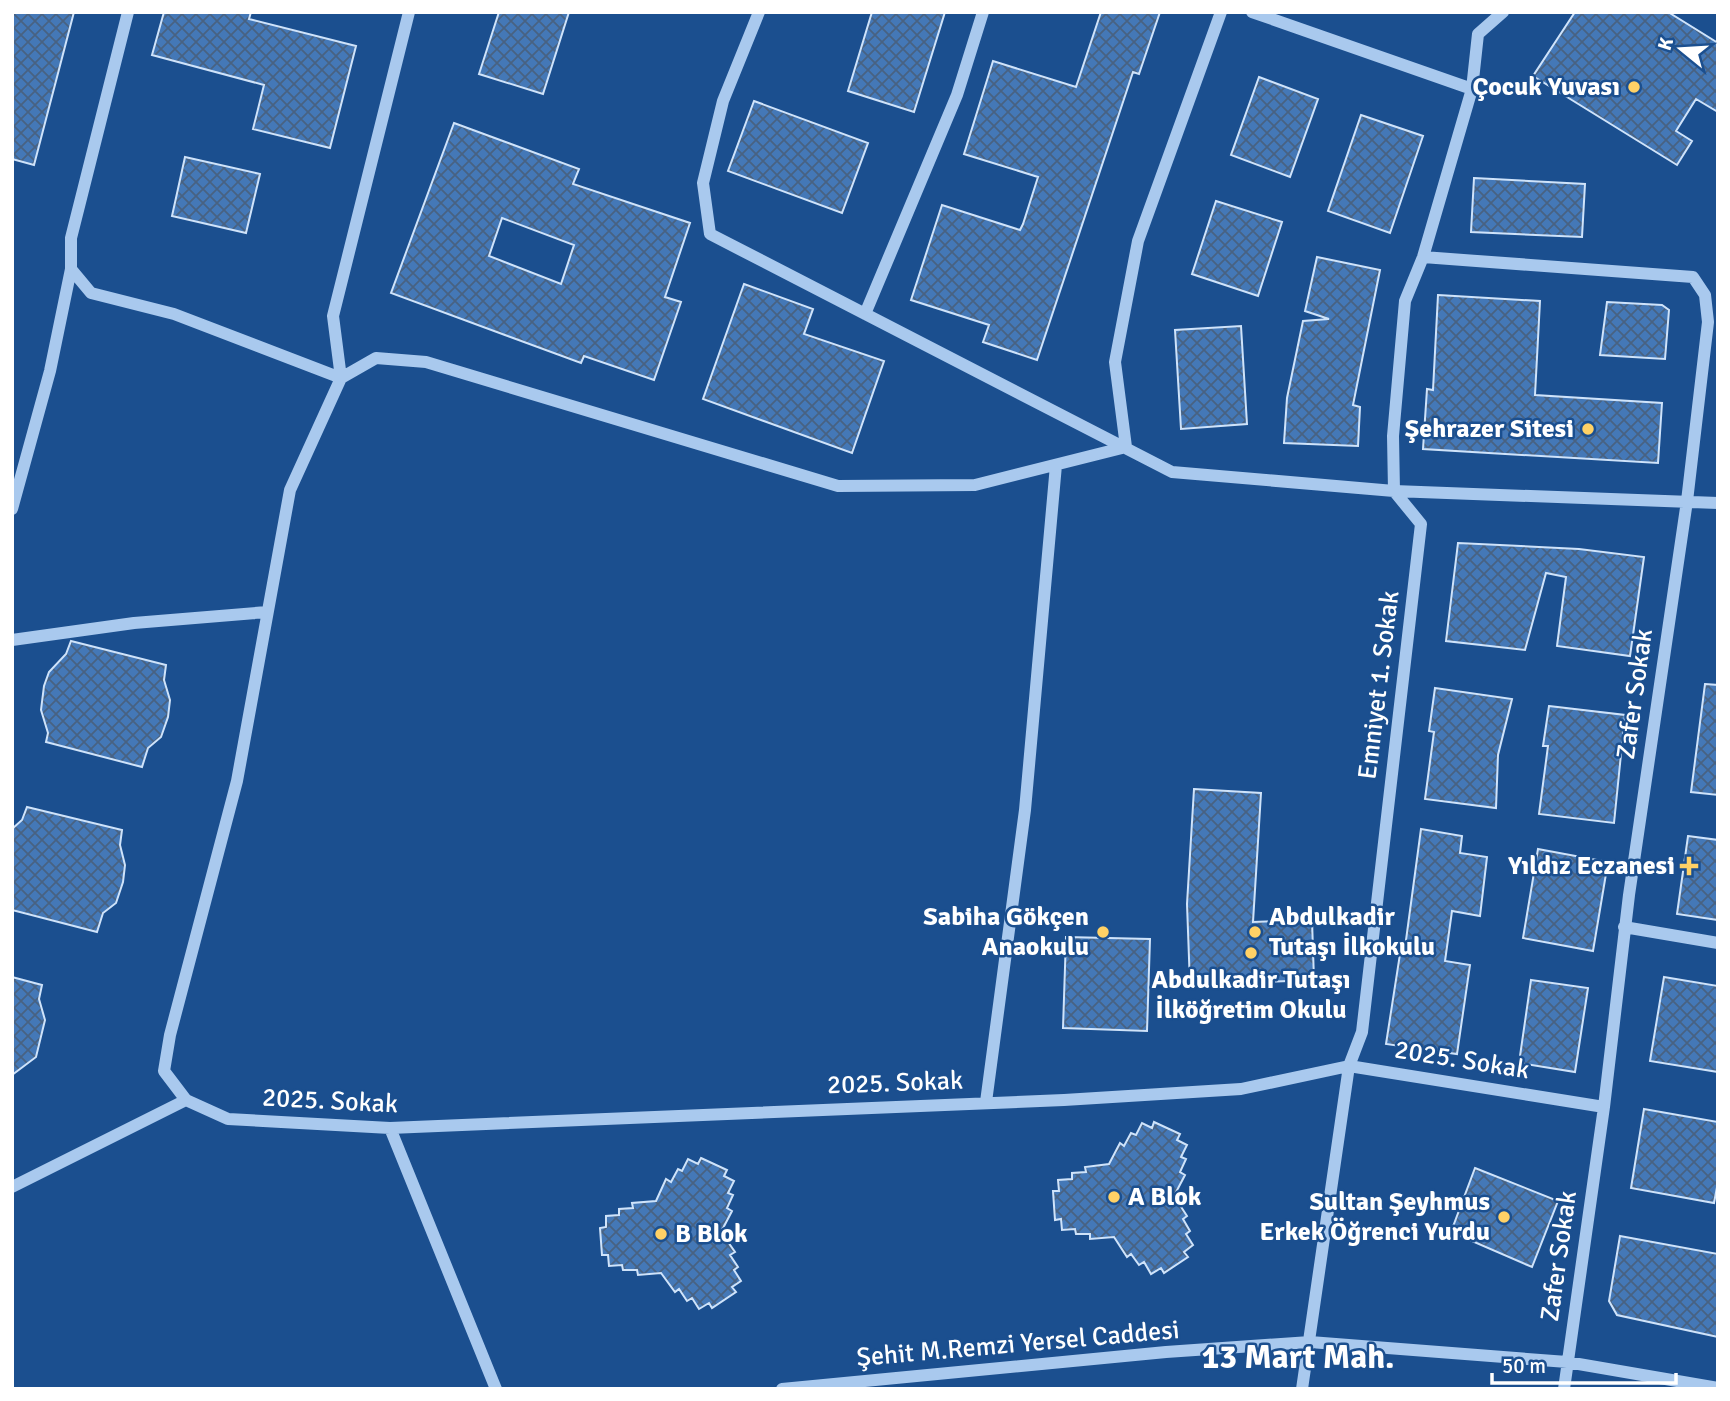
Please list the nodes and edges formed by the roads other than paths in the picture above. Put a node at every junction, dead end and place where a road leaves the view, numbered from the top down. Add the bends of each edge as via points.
1 (128, 12) edge
2 (409, 12) edge
3 (759, 12) edge
4 (983, 12) edge
5 (1221, 12) edge
6 (1252, 12) edge
7 (1503, 12) edge
8 (1472, 89) junction
9 (1423, 257) junction
10 (71, 269) junction
11 (866, 314) junction
12 (341, 378) junction
13 (1126, 447) junction
14 (1056, 465) junction
15 (1394, 491) junction
16 (1688, 501) junction
17 (1718, 503) edge
18 (12, 509) edge
19 (267, 611) junction
20 (12, 640) edge
21 (1625, 927) junction
22 (1718, 943) edge
23 (1349, 1066) junction
24 (186, 1100) junction
25 (986, 1102) junction
26 (1604, 1107) junction
27 (390, 1128) junction
28 (12, 1187) edge
29 (1310, 1342) junction
30 (1567, 1362) junction
31 (1718, 1388) edge
32 (496, 1389) edge
33 (782, 1389) edge
34 (1302, 1389) edge
35 (1564, 1389) edge

1 - 10 street via 71,238
2 - 12 street via 333,316
3 - 11 street via 723,102 703,183 710,234
4 - 11 street via 957,95
5 - 13 street via 1138,241 1115,362
6 - 8 street
7 - 8 street via 1478,34
8 - 9 street
9 - 15 street via 1405,300 1393,436
9 - 16 street, Zafer Sokak via 1693,277 1705,295 1708,322
10 - 12 street via 90,293 174,314
10 - 18 street via 50,371
11 - 13 street
12 - 14 street via 376,358 426,362 838,486 975,485
12 - 19 street via 290,489
13 - 14 street
13 - 15 street via 1172,472
14 - 25 street via 1025,810
15 - 16 street
15 - 23 street, Emniyet 1. Sokak via 1421,524 1362,1032
16 - 17 street
16 - 21 street, Zafer Sokak
19 - 20 street
19 - 24 street via 237,781 164,1071
21 - 22 street
21 - 26 street, Zafer Sokak
23 - 25 street, 2025. Sokak via 1241,1089
23 - 26 street, 2025. Sokak
23 - 29 street, Emniyet 1. Sokak
24 - 27 street, 2025. Sokak via 228,1119
24 - 28 street
25 - 27 street, 2025. Sokak
26 - 30 street, Zafer Sokak
27 - 32 street
29 - 30 street, Şehit M.Remzi Yersel Caddesi
29 - 33 street, Şehit M.Remzi Yersel Caddesi
29 - 34 street, Emniyet 1. Sokak
30 - 31 street, Şehit M.Remzi Yersel Caddesi
30 - 35 street, Zafer Sokak

